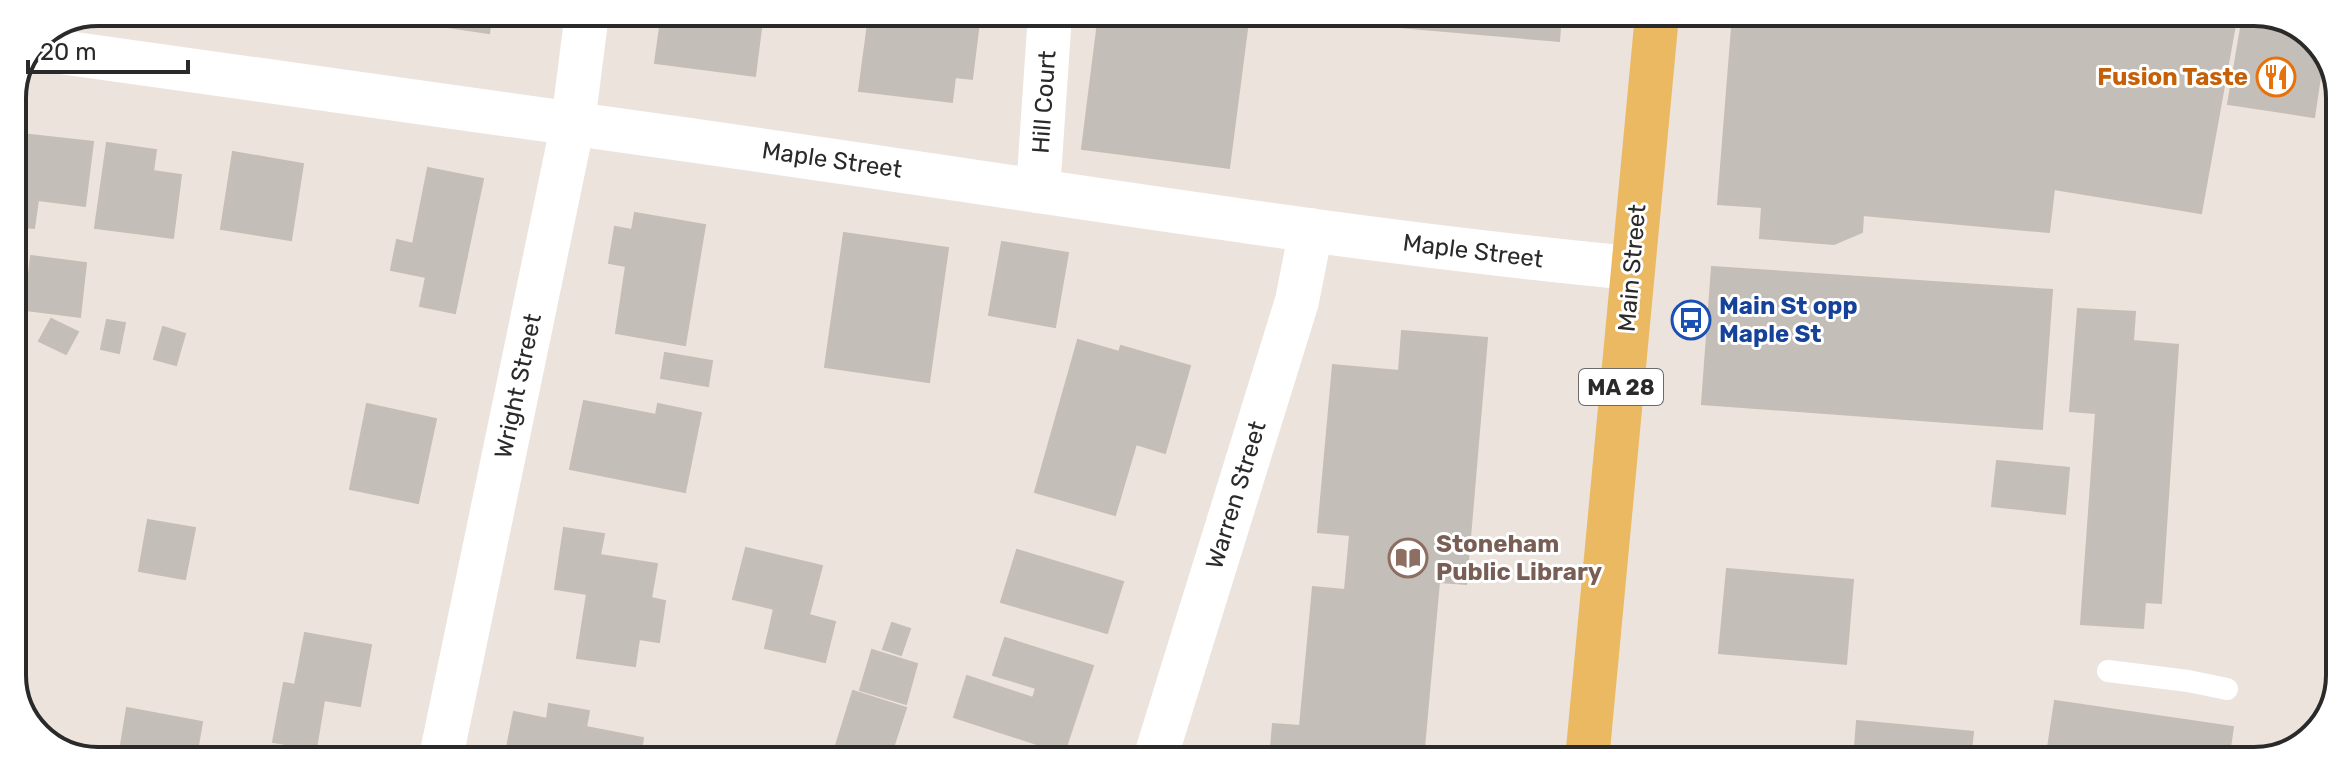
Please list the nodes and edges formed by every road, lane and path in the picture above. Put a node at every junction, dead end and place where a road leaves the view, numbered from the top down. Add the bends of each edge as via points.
1 (585, 26) edge
2 (1049, 26) edge
3 (1656, 26) edge
4 (45, 50) edge
5 (573, 123) junction
6 (1038, 191) junction
7 (1311, 230) junction
8 (1632, 268) junction
9 (2108, 671) dead end
10 (2227, 689) dead end
11 (443, 747) edge
12 (1159, 747) edge
13 (1588, 747) edge

1 - 5 street, Wright Street
2 - 6 street, Hill Court
3 - 8 main road, Main Street / MA 28
4 - 5 street, Maple Street
5 - 6 street, Maple Street
5 - 11 street, Wright Street
6 - 7 street, Maple Street
7 - 8 street, Maple Street
7 - 12 street, Warren Street via 1297,301
8 - 13 main road, Main Street / MA 28
9 - 10 lane

